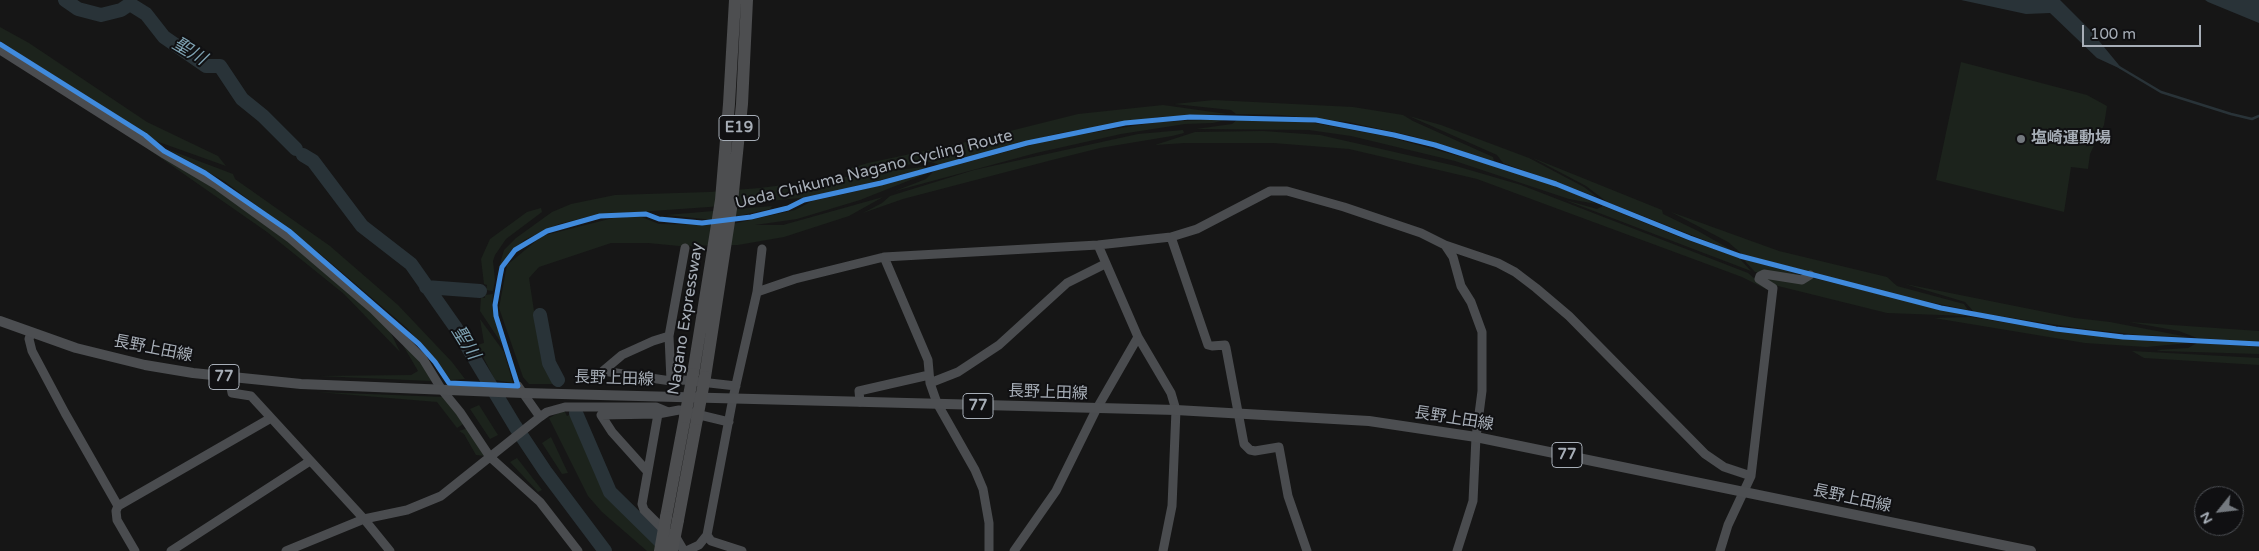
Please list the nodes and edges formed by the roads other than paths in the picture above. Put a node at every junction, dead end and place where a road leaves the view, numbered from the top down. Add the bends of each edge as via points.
1 (735, 0) edge
2 (747, 0) edge
3 (0, 50) edge
4 (1171, 238) junction
5 (1098, 245) junction
6 (1445, 245) junction
7 (684, 248) dead end
8 (762, 249) dead end
9 (719, 255) junction
10 (884, 257) junction
11 (1105, 264) junction
12 (1810, 275) dead end
13 (758, 292) junction
14 (0, 321) edge
15 (30, 332) junction
16 (669, 336) junction
17 (1138, 337) junction
18 (229, 377) junction
19 (929, 379) junction
20 (670, 381) junction
21 (736, 386) junction
22 (442, 390) junction
23 (519, 390) junction
24 (733, 398) junction
25 (860, 402) junction
26 (937, 403) junction
27 (1096, 410) junction
28 (1176, 410) junction
29 (668, 412) junction
30 (658, 414) junction
31 (1239, 414) junction
32 (271, 418) junction
33 (538, 420) junction
34 (729, 422) junction
35 (1476, 437) junction
36 (492, 455) junction
37 (310, 461) junction
38 (646, 471) junction
39 (1751, 476) junction
40 (1744, 492) junction
41 (118, 506) junction
42 (364, 519) junction
43 (672, 519) junction
44 (707, 535) junction
45 (134, 551) edge
46 (171, 551) edge
47 (286, 551) edge
48 (390, 551) edge
49 (578, 551) edge
50 (660, 551) edge
51 (672, 551) edge
52 (685, 551) edge
53 (742, 551) edge
54 (989, 551) edge
55 (1014, 551) edge
56 (1163, 551) edge
57 (1307, 551) edge
58 (1457, 551) edge
59 (1720, 551) edge
60 (2031, 551) edge

1 - 9 highway, Nagano Expressway / E19
2 - 9 highway, Nagano Expressway / E19 via 738,143
3 - 22 street via 218,186 290,238 392,326 424,359
4 - 5 street
4 - 6 street via 1270,191 1287,191 1354,210 1421,233
4 - 31 street via 1207,342 1210,346 1225,345
5 - 10 street
5 - 11 street
6 - 35 street via 1453,257 1461,286 1475,310 1482,332 1482,390
6 - 39 street via 1498,263 1536,288 1588,335 1705,454 1724,467
7 - 16 street
8 - 13 street
9 - 43 highway, Nagano Expressway / E19, bridge
10 - 13 street via 795,279
10 - 19 street via 928,360
11 - 17 street
11 - 19 street via 1067,284 999,346 958,372
12 - 39 street via 1802,280 1760,276 1772,288
13 - 21 street
14 - 15 main road, 長野上田線 / 77
15 - 18 main road, 長野上田線 / 77 via 76,348 145,364
15 - 41 street via 32,351
16 - 20 street
16 - 20 street via 622,355 603,371
17 - 27 street
17 - 28 street via 1171,394
18 - 22 main road, 長野上田線 / 77 via 301,384
18 - 32 street via 232,392 251,396
19 - 25 street via 859,391
19 - 26 street
20 - 21 street
21 - 24 street
22 - 23 main road, 長野上田線 / 77
22 - 36 street
23 - 24 main road, 長野上田線 / 77
23 - 33 street
24 - 25 main road, 長野上田線 / 77
24 - 34 street
25 - 26 main road, 長野上田線 / 77
26 - 27 main road, 長野上田線 / 77
26 - 54 street via 983,489 990,523
27 - 28 main road, 長野上田線 / 77
27 - 55 street via 1056,491
28 - 31 main road, 長野上田線 / 77
28 - 56 street via 1172,506
29 - 30 street
29 - 33 street via 656,407 564,407 547,412
29 - 34 street via 678,410
30 - 38 street
30 - 38 street via 601,415
31 - 35 main road, 長野上田線 / 77 via 1362,420
31 - 57 street via 1242,440 1250,450 1279,447 1288,496
32 - 37 street
32 - 41 street
33 - 36 street
34 - 44 street
35 - 40 main road, 長野上田線 / 77
35 - 58 street via 1473,501
36 - 42 street via 441,496 421,506
36 - 49 street via 540,502
37 - 42 street
37 - 46 street
38 - 52 street via 644,510 665,532 677,539
39 - 40 street
40 - 59 street
40 - 60 main road, 長野上田線 / 77
41 - 45 street via 117,520
42 - 47 street
42 - 48 street
43 - 50 highway, Nagano Expressway / E19, bridge
43 - 51 highway, Nagano Expressway / E19, bridge
44 - 52 street via 699,545
44 - 53 street via 711,541

